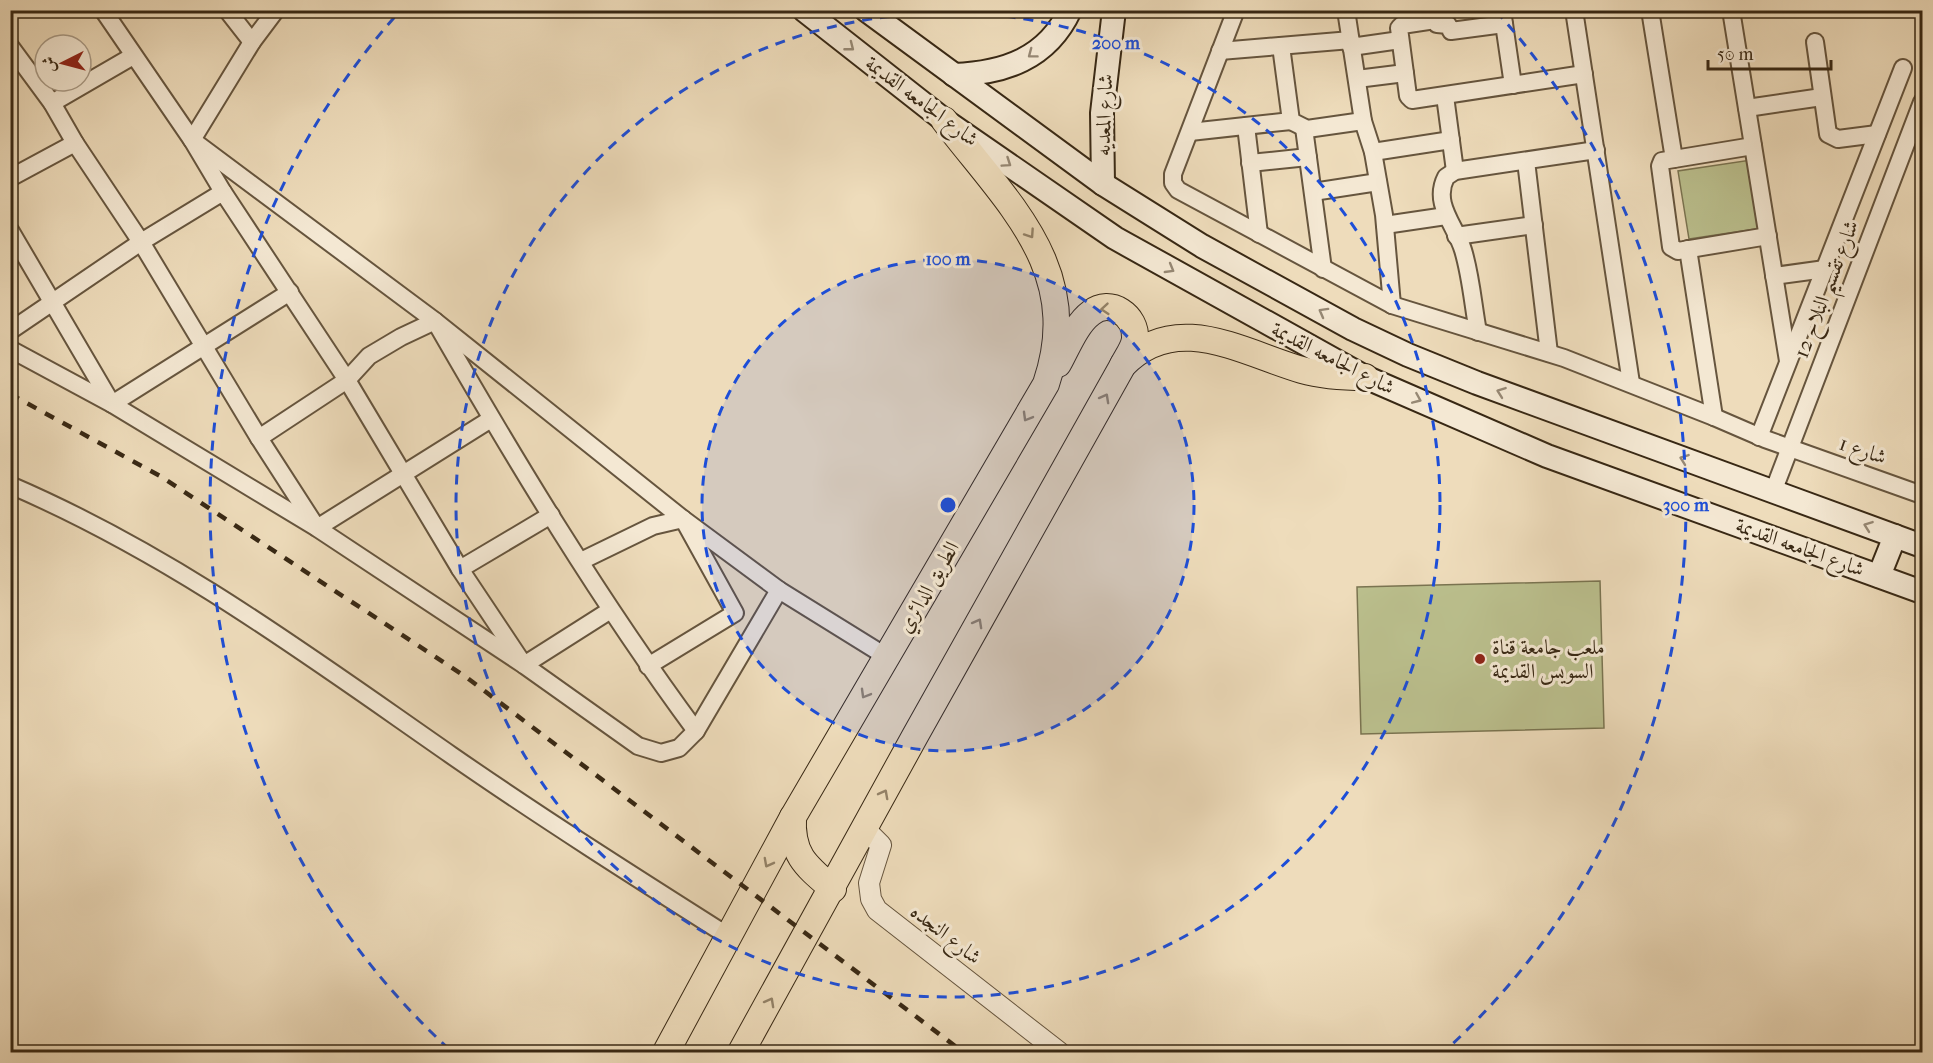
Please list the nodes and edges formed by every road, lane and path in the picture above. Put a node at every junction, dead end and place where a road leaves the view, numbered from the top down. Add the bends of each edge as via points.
1 (103, 10) edge
2 (227, 10) edge
3 (276, 10) edge
4 (804, 10) edge
5 (866, 10) edge
6 (1070, 10) edge
7 (1114, 10) edge
8 (1236, 10) edge
9 (1346, 10) edge
10 (1574, 10) edge
11 (1650, 10) edge
12 (1731, 10) edge
13 (1435, 15) edge
14 (1503, 17) edge
15 (1400, 40) junction
16 (252, 42) junction
17 (1815, 42) dead end
18 (1351, 43) junction
19 (10, 46) edge
20 (1281, 46) junction
21 (1220, 51) junction
22 (133, 56) junction
23 (1903, 68) dead end
24 (1405, 73) junction
25 (1584, 74) junction
26 (954, 75) junction
27 (1357, 79) junction
28 (1513, 86) junction
29 (1444, 96) junction
30 (1822, 97) junction
31 (1923, 102) edge
32 (52, 103) junction
33 (1747, 108) junction
34 (944, 120) junction
35 (1363, 121) junction
36 (1298, 124) junction
37 (1246, 126) junction
38 (1190, 132) junction
39 (1877, 134) junction
40 (192, 140) junction
41 (1451, 140) junction
42 (75, 143) junction
43 (1753, 146) junction
44 (1596, 150) junction
45 (1372, 152) junction
46 (1308, 157) junction
47 (1674, 159) junction
48 (1526, 161) junction
49 (1250, 163) junction
50 (1455, 171) junction
51 (10, 178) edge
52 (1378, 182) junction
53 (1103, 184) junction
54 (223, 192) junction
55 (1313, 192) junction
56 (1446, 216) junction
57 (1385, 225) junction
58 (1534, 225) junction
59 (1259, 234) junction
60 (1456, 236) junction
61 (1768, 236) junction
62 (14, 242) edge
63 (141, 242) junction
64 (1688, 249) junction
65 (1323, 269) junction
66 (1825, 269) junction
67 (1774, 276) junction
68 (290, 292) junction
69 (55, 302) junction
70 (1392, 305) junction
71 (435, 321) junction
72 (10, 331) edge
73 (1478, 332) junction
74 (203, 346) junction
75 (10, 349) edge
76 (1549, 353) junction
77 (1788, 362) junction
78 (1123, 365) junction
79 (1365, 377) junction
80 (347, 380) junction
81 (1631, 383) junction
82 (1046, 384) junction
83 (112, 404) junction
84 (1714, 417) junction
85 (491, 419) junction
86 (1759, 437) junction
87 (259, 438) junction
88 (1788, 447) junction
89 (403, 476) junction
90 (10, 485) edge
91 (1773, 492) junction
92 (1923, 495) edge
93 (551, 515) junction
94 (683, 519) junction
95 (317, 528) junction
96 (1895, 536) junction
97 (1923, 546) edge
98 (581, 561) junction
99 (459, 569) junction
100 (1880, 576) junction
101 (779, 590) junction
102 (1923, 592) edge
103 (609, 611) junction
104 (735, 613) junction
105 (758, 626) junction
106 (887, 657) junction
107 (524, 665) junction
108 (648, 666) junction
109 (696, 731) junction
110 (793, 817) junction
111 (865, 829) junction
112 (832, 889) junction
113 (728, 936) junction
114 (666, 1053) edge
115 (741, 1053) edge
116 (1059, 1053) edge

1 - 22 street
2 - 16 street
3 - 16 street
4 -> 34 main road, شارع الجامعه القديمة
5 - 26 main road, شارع الجامعه القديمة
6 -> 26 main road via 1048,41 1021,62 989,74
7 - 53 main road, شارع المعديه via 1102,113
8 - 21 street, شارع 1
9 - 18 street
10 - 25 street
11 - 47 street
12 - 33 street
13 - 14 street via 1438,25 1448,25 1451,31
13 - 15 street via 1401,26
14 - 28 street
15 - 18 street
15 - 24 street
16 - 40 street
17 - 30 street
18 - 20 street
18 - 27 street
19 - 32 street
20 - 21 street
20 - 36 street
21 - 38 street, شارع 1
22 - 32 street
22 - 40 street
23 - 39 street
24 - 27 street
24 - 29 street via 1410,99
25 - 28 street
25 - 44 street
26 - 53 main road, شارع الجامعه القديمة
27 - 35 street
28 - 29 street
29 - 41 street
30 - 33 street
30 - 39 street via 1831,137
31 - 88 street, شارع تقسيم البلاح 12
32 - 42 street
33 - 43 street
34 -> 79 main road, شارع الجامعه القديمة via 1115,238
34 -> 82 main road, الطريق الدائري via 1031,234 1046,264 1057,316 1055,351
35 - 36 street
35 - 45 street
36 - 37 street
36 - 46 street
37 - 38 street
37 - 49 street
38 - 59 street, شارع 1 via 1173,174 1176,186
39 - 66 street
40 - 54 street
40 - 71 street
41 - 45 street
41 - 50 street
42 - 51 street
42 - 63 street
43 - 47 street
43 - 61 street
44 - 48 street
44 - 81 street
45 - 52 street
46 - 49 street
46 - 55 street
47 - 64 street via 1660,164 1671,247 1675,251
48 - 50 street
48 - 58 street
49 - 59 street
50 - 56 street via 1443,182
52 - 55 street
52 - 57 street
91 -> 53 main road, شارع الجامعه القديمة via 1408,355 1202,246
54 - 63 street
54 - 68 street
55 - 65 street
56 - 57 street
56 - 60 street
57 - 70 street
58 - 60 street
58 - 76 street
59 - 65 street, شارع 1
60 - 73 street via 1463,250
61 - 64 street
61 - 67 street
62 - 69 street
63 - 69 street
63 - 74 street
64 - 84 street
65 - 70 street, شارع 1
66 - 67 street
66 - 77 street
67 - 77 street
68 - 74 street
68 - 80 street
69 - 72 street
69 - 83 street
70 - 73 street, شارع 1
71 - 80 street via 369,356
71 - 85 street
71 - 94 street
73 - 76 street, شارع 1
74 - 83 street
74 - 87 street
75 - 83 street
76 - 81 street, شارع 1
77 - 86 street
78 - 79 main road via 1154,343 1189,336 1315,373
78 -> 82 main road via 1135,341 1134,328 1123,313 1105,307 1092,311 1083,321
111 -> 78 main road
79 -> 100 main road, شارع الجامعه القديمة via 1547,456
80 - 87 street
80 - 89 street
81 - 84 street, شارع 1
82 -> 106 main road, الطريق الدائري
83 - 95 street
84 - 86 street, شارع 1
85 - 89 street
85 - 93 street
86 - 88 street, شارع 1
87 - 95 street
88 - 91 street, شارع تقسيم البلاح 12
88 - 92 street, شارع 1
89 - 95 street
89 - 99 street
90 - 113 street via 106,529 219,595 504,792
96 -> 91 main road, شارع الجامعه القديمة
93 - 98 street
93 - 99 street
94 - 98 street via 653,526
94 - 101 street
94 - 104 street
95 - 107 street
96 - 97 main road, شارع الجامعه القديمة
96 - 100 main road
98 - 103 street
99 - 107 street
100 - 102 main road, شارع الجامعه القديمة
101 - 105 street
101 - 106 street
103 - 107 street
103 - 108 street
104 - 105 street
104 - 108 street
105 - 109 street
106 -> 110 main road, الطريق الدائري
107 - 109 street via 638,746 661,753 679,748
108 - 109 street
110 - 112 main road via 796,851 805,866
110 -> 113 main road, الطريق الدائري
111 - 112 main road
111 - 116 street, شارع النجده via 881,845 869,883 877,910
115 -> 112 main road
113 - 114 main road, الطريق الدائري

